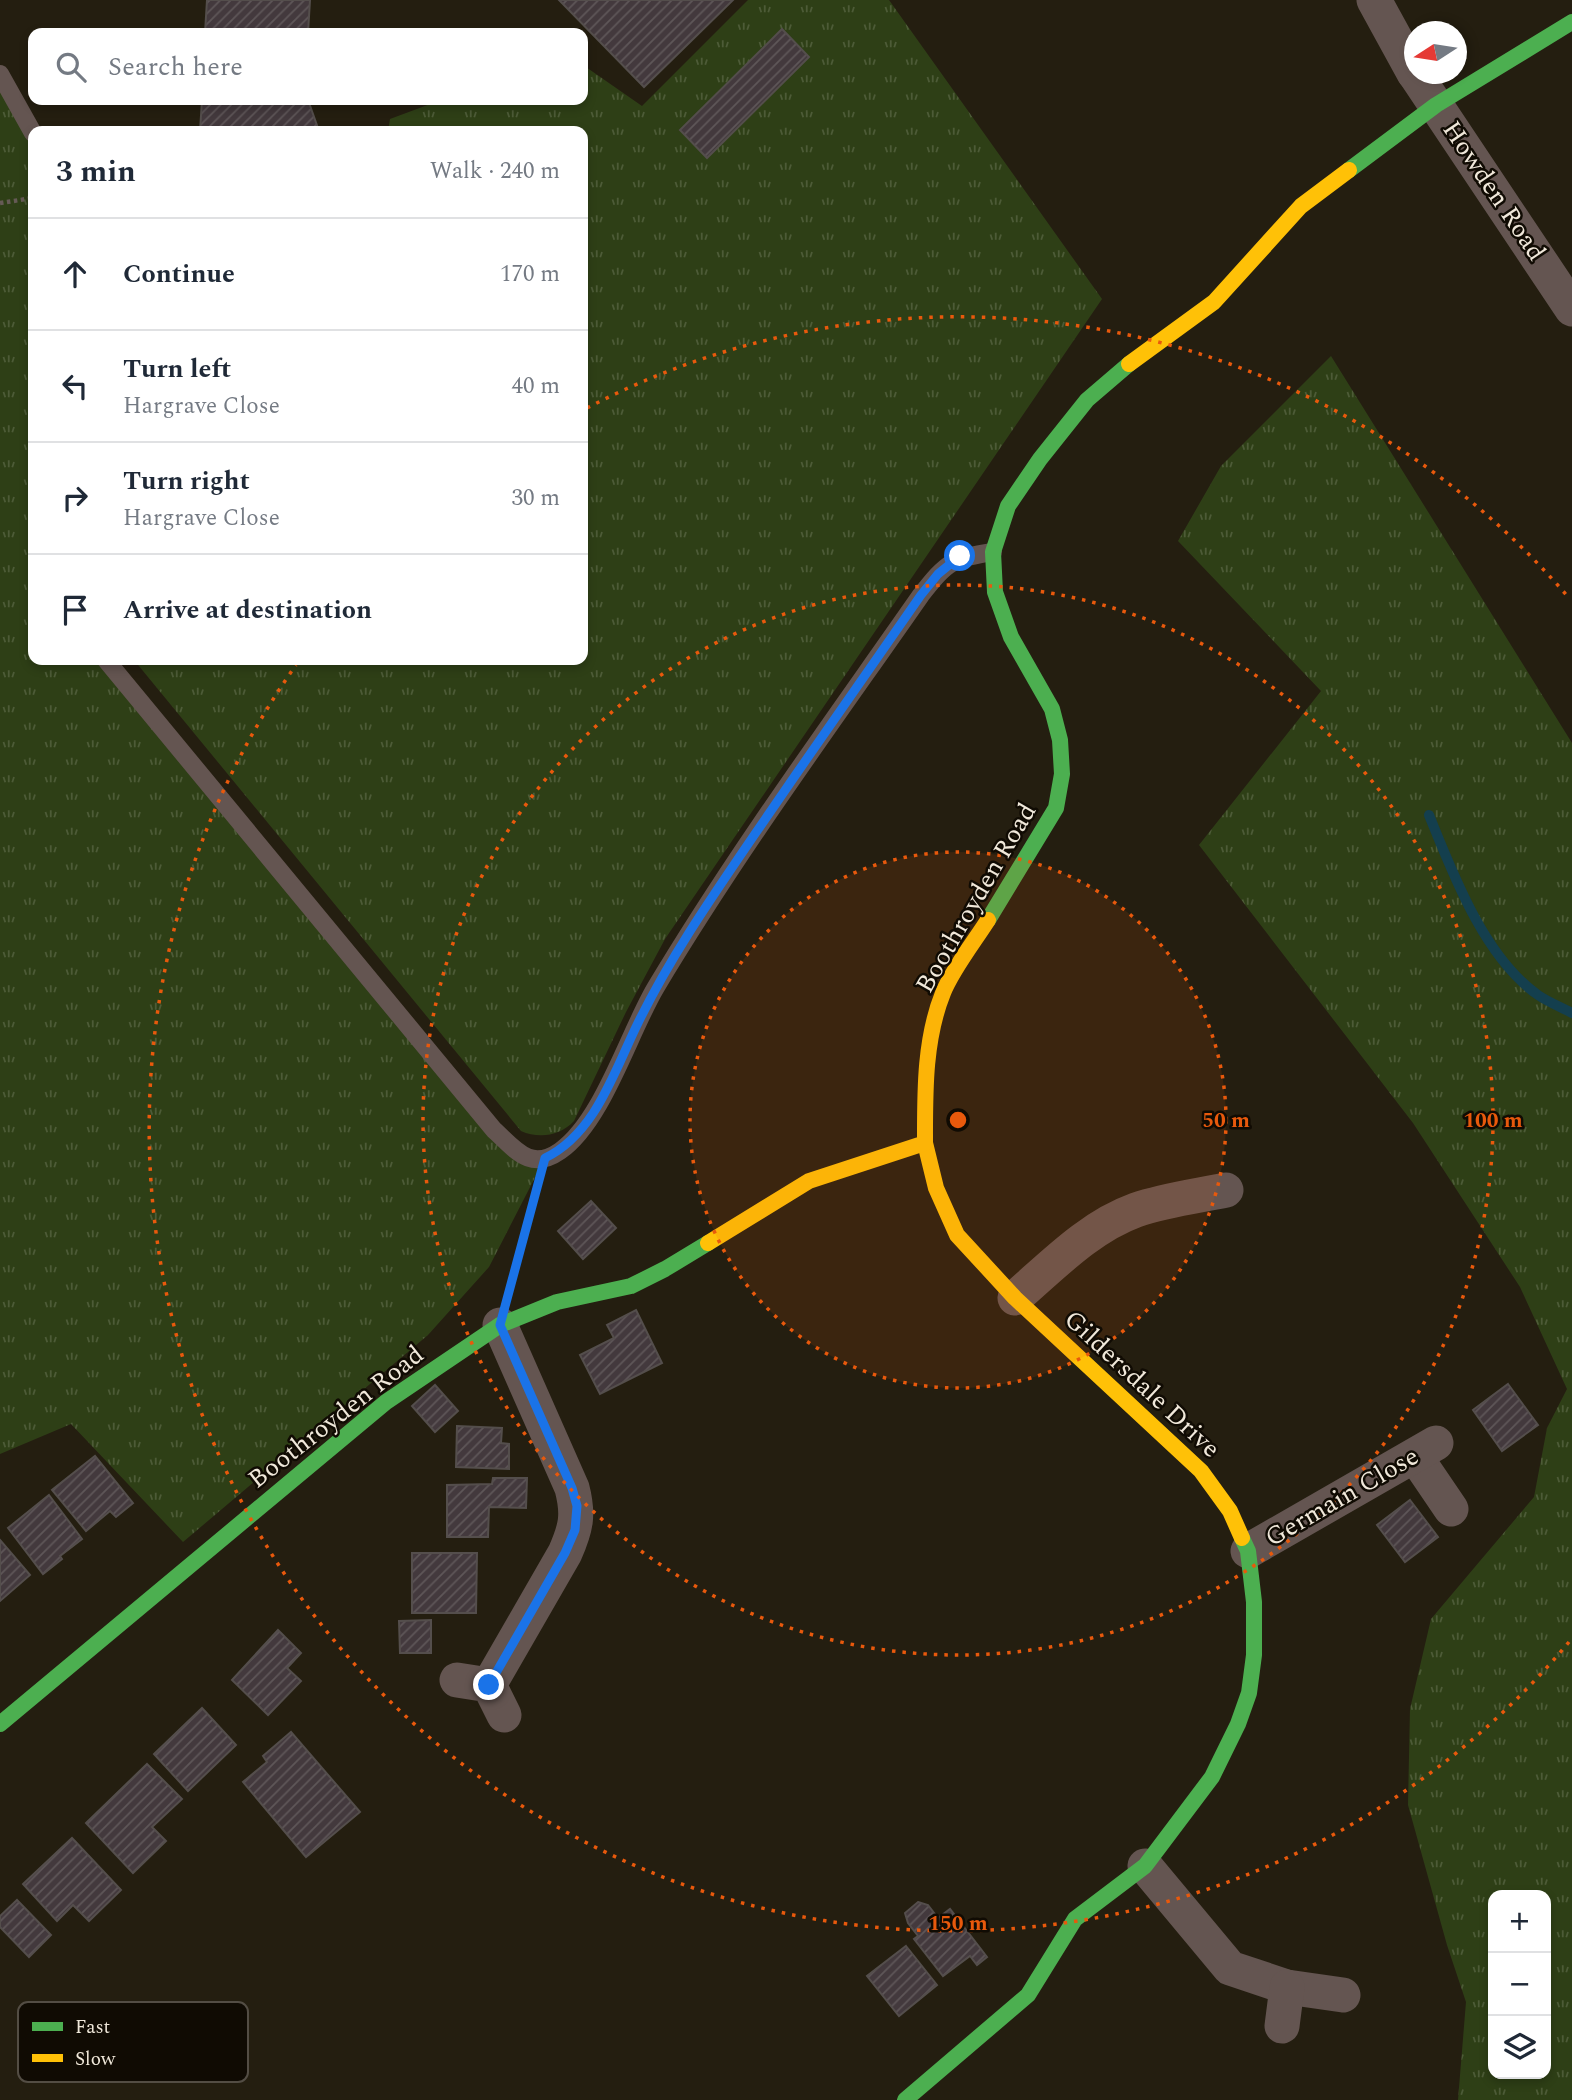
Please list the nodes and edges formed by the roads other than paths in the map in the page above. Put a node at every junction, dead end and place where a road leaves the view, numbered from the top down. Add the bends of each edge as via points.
1 (1374, 0) edge
2 (1572, 22) edge
3 (1404, 53) edge
4 (0, 74) edge
5 (1422, 84) edge
6 (1436, 105) junction
7 (30, 126) edge
8 (1572, 309) edge
9 (993, 552) junction
10 (110, 665) edge
11 (925, 1143) junction
12 (1226, 1189) dead end
13 (1015, 1298) junction
14 (500, 1325) junction
15 (1451, 1509) dead end
16 (1248, 1551) junction
17 (483, 1693) dead end
18 (0, 1724) edge
19 (1145, 1866) junction
20 (1287, 1987) junction
21 (1343, 1995) dead end
22 (1282, 2026) dead end
23 (905, 2100) edge

1 - 3 street, Howden Road
2 - 6 street, Boothroyden Road
4 - 7 lane
5 - 6 street, Howden Road
6 - 8 street, Howden Road
6 - 9 street, Boothroyden Road via 1301,206 1214,302 1087,400 1008,506
9 - 10 lane via 960,556 921,595 661,978 591,1118 560,1151 535,1160 523,1157 494,1130
9 - 11 street, Boothroyden Road via 995,592 1011,637 1052,709 1062,774 1056,808 943,993 925,1077
11 - 13 street, Gildersdale Drive via 936,1188 957,1235
11 - 14 street, Boothroyden Road via 808,1181 631,1286 557,1302
12 - 13 street via 1138,1210 1111,1222 1085,1237
13 - 16 street, Gildersdale Drive via 1201,1471 1230,1511
14 - 17 street via 577,1506 575,1530 565,1553
14 - 18 street, Boothroyden Road via 386,1402
15 - 16 street, Germain Close via 1426,1449
16 - 19 street, Gildersdale Drive via 1254,1602 1249,1693 1212,1777
19 - 20 street via 1230,1968
19 - 23 street, Gildersdale Drive via 1075,1919 1028,1995
20 - 21 street
20 - 22 street

